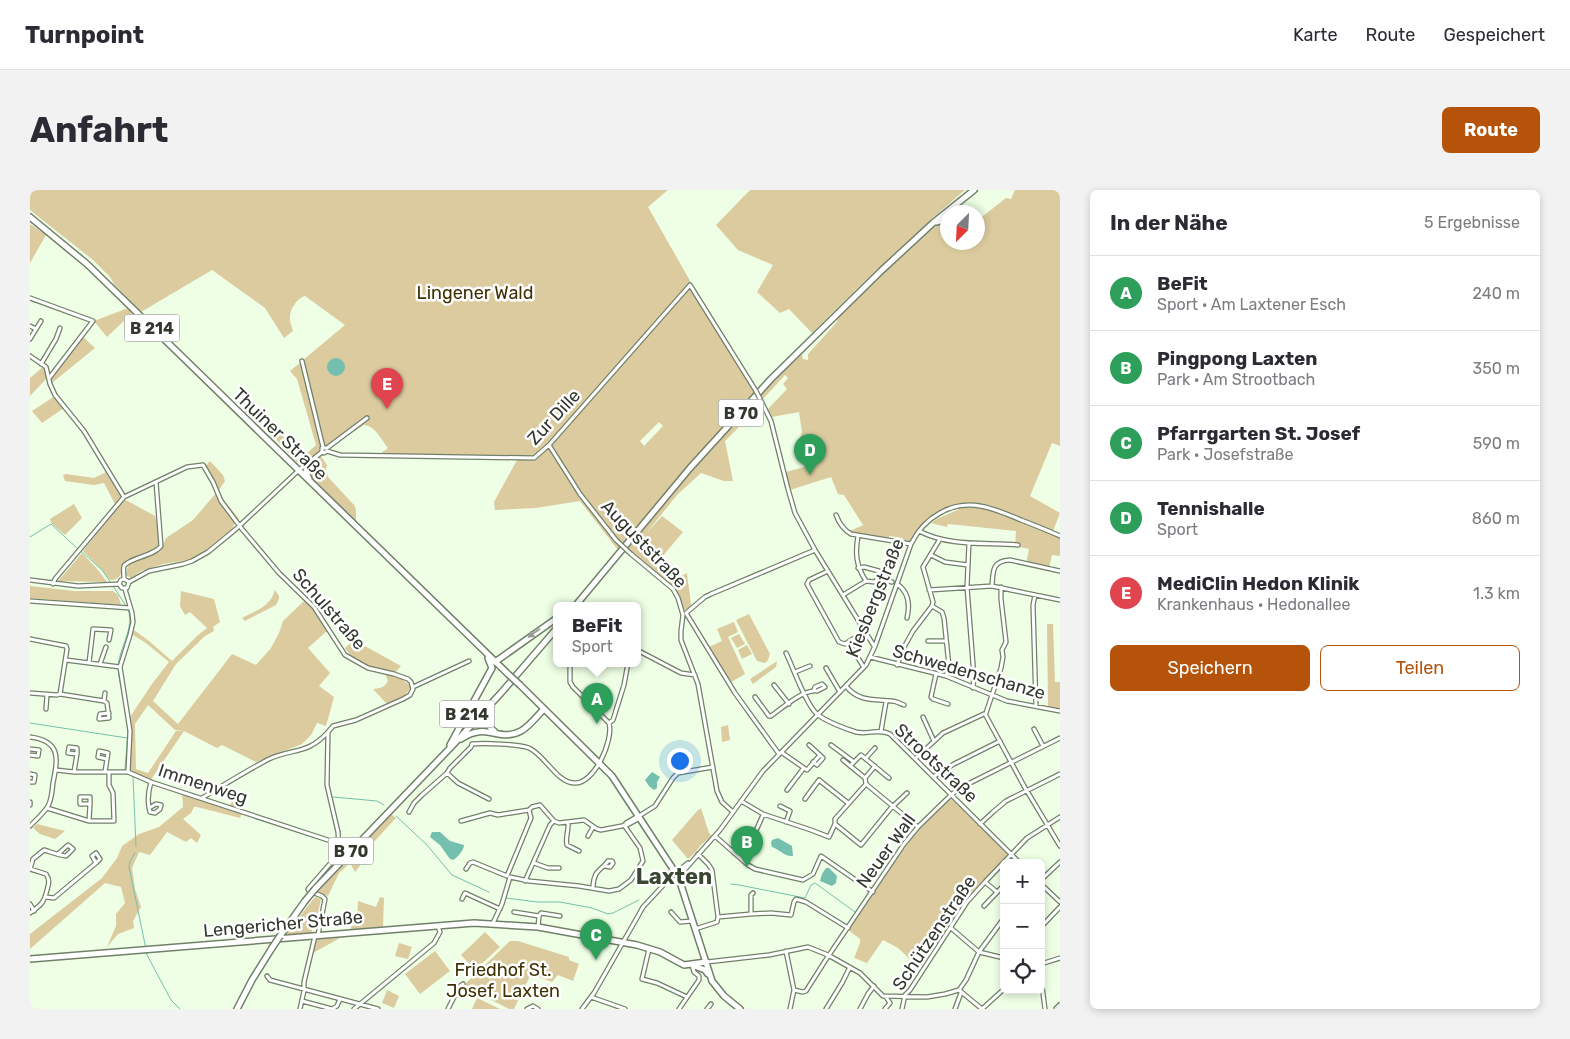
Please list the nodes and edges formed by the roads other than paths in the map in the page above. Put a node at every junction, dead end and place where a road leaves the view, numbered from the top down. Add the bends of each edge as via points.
1 (974, 190) edge
2 (30, 217) edge
3 (940, 221) edge
4 (934, 223) junction
5 (30, 298) edge
6 (41, 321) dead end
7 (30, 326) edge
8 (60, 328) dead end
9 (36, 329) junction
10 (30, 339) edge
11 (30, 356) edge
12 (302, 361) dead end
13 (41, 364) junction
14 (50, 377) junction
15 (367, 418) dead end
16 (550, 445) junction
17 (326, 449) junction
18 (307, 463) junction
19 (298, 470) junction
20 (156, 482) junction
21 (310, 482) junction
22 (124, 497) junction
23 (836, 515) dead end
24 (240, 526) junction
25 (919, 531) junction
26 (858, 536) junction
27 (1060, 536) edge
28 (940, 540) junction
29 (969, 543) junction
30 (911, 544) junction
31 (1018, 545) dead end
32 (815, 550) junction
33 (931, 555) junction
34 (968, 564) junction
35 (858, 568) junction
36 (828, 571) junction
37 (1060, 572) edge
38 (878, 578) junction
39 (124, 579) junction
40 (30, 580) edge
41 (129, 582) junction
42 (866, 582) junction
43 (892, 582) dead end
44 (53, 584) junction
45 (119, 584) junction
46 (897, 584) junction
47 (992, 586) junction
48 (968, 587) junction
49 (1001, 587) junction
50 (125, 589) junction
51 (929, 590) junction
52 (1035, 594) junction
53 (843, 595) junction
54 (1060, 600) edge
55 (30, 602) edge
56 (577, 602) edge
57 (932, 606) junction
58 (130, 608) junction
59 (685, 614) junction
60 (907, 618) dead end
61 (553, 621) edge
62 (865, 631) junction
63 (553, 633) edge
64 (30, 639) edge
65 (108, 640) dead end
66 (946, 641) junction
67 (848, 642) junction
68 (928, 642) dead end
69 (875, 646) junction
70 (106, 647) dead end
71 (641, 652) edge
72 (786, 652) dead end
73 (486, 653) junction
74 (870, 658) junction
75 (66, 660) junction
76 (469, 661) dead end
77 (89, 663) junction
78 (100, 664) junction
79 (497, 664) junction
80 (897, 665) junction
81 (810, 666) dead end
82 (863, 666) dead end
83 (627, 667) edge
84 (119, 668) junction
85 (492, 668) junction
86 (570, 668) dead end
87 (826, 668) dead end
88 (795, 672) junction
89 (695, 674) junction
90 (936, 674) junction
91 (946, 676) junction
92 (774, 685) dead end
93 (413, 686) junction
94 (846, 686) junction
95 (973, 688) junction
96 (814, 690) dead end
97 (840, 692) junction
98 (30, 693) edge
99 (501, 693) junction
100 (47, 694) junction
101 (60, 694) junction
102 (105, 694) dead end
103 (805, 694) junction
104 (992, 695) junction
105 (755, 697) dead end
106 (535, 700) junction
107 (104, 701) junction
108 (886, 702) junction
109 (789, 704) junction
110 (948, 704) dead end
111 (904, 705) dead end
112 (1036, 706) junction
113 (46, 709) dead end
114 (544, 709) junction
115 (1060, 711) edge
116 (109, 714) dead end
117 (818, 714) junction
118 (985, 714) junction
119 (923, 717) dead end
120 (534, 718) junction
121 (609, 723) junction
122 (1034, 729) dead end
123 (881, 731) junction
124 (328, 732) junction
125 (497, 734) junction
126 (30, 737) edge
127 (1060, 738) edge
128 (934, 741) junction
129 (1000, 741) junction
130 (808, 745) dead end
131 (831, 745) dead end
132 (452, 746) junction
133 (1043, 746) junction
134 (875, 748) dead end
135 (30, 749) edge
136 (780, 753) junction
137 (77, 754) dead end
138 (591, 754) junction
139 (30, 755) edge
140 (441, 758) junction
141 (866, 758) junction
142 (916, 758) junction
143 (107, 759) dead end
144 (842, 760) dead end
145 (854, 762) junction
146 (1011, 762) junction
147 (600, 763) junction
148 (850, 766) junction
149 (875, 766) junction
150 (713, 768) junction
151 (803, 769) junction
152 (56, 770) junction
153 (594, 771) junction
154 (74, 772) junction
155 (107, 772) junction
156 (128, 772) junction
157 (447, 773) junction
158 (30, 774) edge
159 (1060, 774) edge
160 (933, 777) junction
161 (865, 778) junction
162 (889, 778) dead end
163 (30, 782) edge
164 (151, 782) junction
165 (866, 784) junction
166 (787, 790) dead end
167 (1027, 791) junction
168 (907, 793) dead end
169 (951, 795) junction
170 (201, 798) junction
171 (489, 799) dead end
172 (806, 799) dead end
173 (741, 801) junction
174 (848, 803) junction
175 (90, 804) dead end
176 (780, 806) dead end
177 (893, 806) junction
178 (47, 808) junction
179 (149, 808) dead end
180 (529, 810) junction
181 (409, 812) dead end
182 (733, 812) junction
183 (763, 814) junction
184 (639, 816) junction
185 (1060, 817) edge
186 (461, 820) dead end
187 (554, 821) junction
188 (89, 822) junction
189 (568, 822) junction
190 (786, 822) junction
191 (835, 824) junction
192 (980, 824) junction
193 (624, 825) junction
194 (1048, 825) junction
195 (30, 826) edge
196 (593, 827) junction
197 (918, 828) junction
198 (754, 835) dead end
199 (588, 836) dead end
200 (715, 836) junction
201 (340, 844) junction
202 (742, 845) dead end
203 (1060, 846) edge
204 (579, 851) dead end
205 (734, 853) junction
206 (58, 854) dead end
207 (698, 854) junction
208 (1011, 855) junction
209 (1016, 859) edge
210 (534, 862) junction
211 (1060, 862) edge
212 (96, 863) dead end
213 (605, 866) dead end
214 (559, 868) dead end
215 (30, 869) edge
216 (466, 870) dead end
217 (508, 876) junction
218 (675, 876) junction
219 (1045, 878) edge
220 (525, 881) junction
221 (985, 882) junction
222 (1045, 886) edge
223 (593, 888) junction
224 (1000, 889) edge
225 (873, 892) junction
226 (997, 892) junction
227 (753, 893) dead end
228 (46, 897) junction
229 (462, 898) dead end
230 (1060, 902) edge
231 (30, 904) edge
232 (984, 906) dead end
233 (1060, 908) edge
234 (500, 910) junction
235 (32, 912) edge
236 (514, 912) dead end
237 (671, 912) dead end
238 (751, 914) junction
239 (539, 916) junction
240 (560, 916) dead end
241 (718, 917) junction
242 (692, 921) junction
243 (493, 923) junction
244 (1045, 923) edge
245 (1000, 924) edge
246 (438, 925) junction
247 (538, 928) junction
248 (848, 928) junction
249 (951, 928) junction
250 (695, 929) junction
251 (317, 936) junction
252 (622, 943) junction
253 (649, 948) junction
254 (786, 951) junction
255 (980, 952) junction
256 (828, 956) junction
257 (1000, 957) edge
258 (1060, 958) edge
259 (30, 959) edge
260 (706, 962) junction
261 (1045, 963) edge
262 (692, 965) junction
263 (850, 967) junction
264 (267, 976) dead end
265 (711, 977) junction
266 (463, 984) dead end
267 (874, 986) junction
268 (304, 989) junction
269 (794, 990) junction
270 (960, 991) junction
271 (1000, 992) edge
272 (1044, 994) edge
273 (904, 995) junction
274 (591, 997) junction
275 (687, 997) junction
276 (886, 997) junction
277 (340, 999) junction
278 (302, 1001) junction
279 (360, 1004) junction
280 (711, 1004) dead end
281 (1060, 1006) edge
282 (315, 1007) edge
283 (237, 1009) edge
284 (300, 1009) edge
285 (354, 1009) edge
286 (378, 1009) edge
287 (448, 1009) edge
288 (527, 1009) edge
289 (538, 1009) edge
290 (582, 1009) edge
291 (623, 1009) edge
292 (679, 1009) edge
293 (707, 1009) edge
294 (740, 1009) edge
295 (790, 1009) edge
296 (826, 1009) edge
297 (860, 1009) edge
298 (885, 1009) edge
299 (902, 1009) edge
300 (954, 1009) edge
301 (982, 1009) edge
302 (1046, 1009) edge
303 (1057, 1009) edge

1 - 4 main road, B 70
2 - 19 main road, Thuiner Straße / B 214 via 86,264
3 - 4 main road
4 - 56 main road, B 70 via 771,379 690,468
5 - 14 street via 93,321
6 - 9 street
7 - 9 street
8 - 13 street
9 - 10 street
11 - 13 street
12 - 17 street
13 - 14 street
14 - 22 street via 55,395 84,431
15 - 17 street
16 - 17 street, Zur Dille via 534,458 340,455
16 - 32 street, Zur Dille, bridge via 691,285 771,421 792,504
16 - 59 street, Auguststraße, bridge via 580,494 616,540 673,589
17 - 18 street
18 - 19 street
18 - 21 main road
19 - 21 main road, Thuiner Straße / B 214
19 - 24 street
20 - 22 street
20 - 24 street, Schulstraße via 187,467 202,465 221,501
20 - 39 street via 161,546 157,551 127,564
21 - 73 main road, Thuiner Straße / B 214
22 - 44 street
23 - 26 street via 846,531
24 - 41 street via 199,557 149,571
24 - 93 street, Schulstraße via 279,574 314,606 345,655 368,668 403,677
25 - 27 street, Kiesbergstraße via 943,511 971,504 991,507
25 - 28 street
25 - 30 street, Kiesbergstraße
26 - 30 street
26 - 35 street
28 - 29 street
28 - 33 street
29 - 31 street
29 - 34 street
30 - 46 street, Kiesbergstraße
32 - 36 street
32 - 59 street via 711,594
33 - 34 street via 949,563
33 - 51 street via 923,568
34 - 48 street
35 - 38 street via 879,571
35 - 42 street
36 - 53 street
36 - 67 street via 807,584 839,642
37 - 47 street via 1003,561 995,567
38 - 42 street via 875,582
38 - 43 street
39 - 41 street
39 - 45 street
40 - 44 street
41 - 50 street
42 - 53 street
44 - 45 street
45 - 50 street
46 - 60 street via 907,597
46 - 69 street, Kiesbergstraße
47 - 48 street
47 - 49 street
48 - 51 street
48 - 95 street
49 - 52 street
49 - 104 street via 1006,642
50 - 58 street
51 - 57 street
52 - 54 street
52 - 112 street
53 - 62 street
55 - 58 street
57 - 66 street via 943,614
57 - 80 street via 913,631
58 - 84 street via 132,628
59 - 89 street, Auguststraße via 681,640
59 - 136 street via 737,696
61 -> 79 main road
62 - 67 street
62 - 69 street
63 - 99 main road, B 70
64 - 75 street via 66,646
65 - 77 street via 111,630 93,629
66 - 68 street
66 - 91 street via 949,666
67 - 82 street
69 - 74 street, Kiesbergstraße
70 - 78 street
71 - 89 street via 681,672
72 - 88 street
73 - 79 main road, Thuiner Straße / B 214
73 - 85 main road, B 214
74 - 80 street, Schwedenschanze
74 - 94 street, Kiesbergstraße
75 - 77 street
75 - 101 street
76 - 93 street
77 - 78 street
78 - 84 street
79 - 85 main road
79 - 106 main road, Thuiner Straße / B 214, bridge
80 - 90 street, Schwedenschanze
81 - 88 street
83 - 121 street via 613,720
84 - 156 street via 130,731
85 - 140 main road, B 214
86 - 121 street via 573,687
87 - 97 street
88 - 103 street
89 - 150 street, Auguststraße
90 - 91 street, Schwedenschanze
90 - 110 street via 931,697
91 - 95 street, Schwedenschanze
92 - 109 street
93 - 124 street via 412,692 403,699 334,726
94 - 97 street, Kiesbergstraße
94 - 108 street via 859,696
95 - 104 street, Schwedenschanze
96 - 103 street
97 - 117 street, Kiesbergstraße
98 - 100 street
99 - 125 main road, B 214 via 486,716 489,727
99 - 132 main road, B 70
100 - 101 street
100 - 113 street
101 - 107 street
102 - 107 street
103 - 109 street
103 - 117 street
104 - 112 street, Schwedenschanze
104 - 118 street
105 - 109 street via 770,716
106 - 114 main road, B 214
106 - 120 main road via 537,710
107 - 116 street
108 - 111 street via 890,700
108 - 123 street
112 - 115 street, Schwedenschanze
114 - 120 main road, B 214
114 - 138 main road
117 - 123 street, Strootstraße via 854,731
117 - 136 street, Kiesbergstraße
118 - 128 street via 947,731
118 - 129 street
119 - 128 street
120 - 125 main road, B 214 via 522,730 509,735
121 - 147 street via 611,729
122 - 133 street
123 - 142 street, Strootstraße via 890,734
124 - 170 street via 319,743 271,759
124 - 201 street via 327,785
125 - 132 main road via 473,732
126 - 152 street via 46,740 53,748
127 - 133 street, Neuer Wall
128 - 142 street
129 - 146 street
129 - 160 street
130 - 151 street via 820,755 806,770
131 - 145 street
132 - 140 main road, B 70
133 - 146 street, Neuer Wall
134 - 141 street
135 - 139 street via 39,750 38,756
136 - 151 street
136 - 173 street, Kiesbergstraße
137 - 154 street
138 - 147 main road
138 - 153 street
140 - 283 main road, B 70, bridge via 305,901 262,963
141 - 145 street via 861,755
141 - 149 street
142 - 160 street, Strootstraße
143 - 155 street
144 - 148 street
145 - 148 street
146 - 167 street
146 - 169 street, Neuer Wall
147 - 153 street
147 - 184 main road
148 - 161 street
149 - 161 street
149 - 162 street
150 - 182 street, Auguststraße via 720,798
150 - 184 street via 678,773 654,806
151 - 166 street
152 - 154 street, Immenweg
152 - 178 street
153 - 157 street via 580,782 570,783 530,749 478,743 472,744
154 - 155 street, Immenweg
155 - 156 street, Immenweg
155 - 188 street via 113,793 114,821
156 - 164 street, Immenweg
157 - 171 street via 458,783
157 - 181 street via 414,803
158 - 163 street via 35,775 34,782
159 - 167 street
160 - 169 street, Strootstraße
161 - 165 street
164 - 170 street, Immenweg
164 - 179 street
165 - 174 street
165 - 177 street
167 - 192 street via 1000,806
167 - 194 street
168 - 177 street
169 - 192 street, Strootstraße
169 - 197 street, Neuer Wall
170 - 201 street, Immenweg
172 - 174 street via 819,780
173 - 182 street, Kiesbergstraße
173 - 183 street
174 - 191 street via 834,819
175 - 188 street
176 - 190 street via 790,810
177 - 191 street via 862,845
177 - 197 street
178 - 188 street
178 - 195 street
180 - 186 street via 498,815 490,813
180 - 187 street via 540,805
180 - 217 street via 531,818
182 - 200 street, Kiesbergstraße
183 - 190 street
183 - 198 street
184 - 193 street
184 - 218 main road
185 - 194 street, Schützenstraße
187 - 189 street
187 - 210 street
189 - 196 street via 584,820
189 - 204 street via 567,846
190 - 191 street via 829,838
192 - 208 street, Strootstraße
193 - 196 street via 601,830
193 - 223 street via 640,848 642,864 631,880 619,889
194 - 203 street
194 - 208 street, Schützenstraße via 1027,838
196 - 199 street
197 - 225 street, Neuer Wall
200 - 205 street
200 - 207 street, Kiesbergstraße
201 - 251 street via 335,858 308,889 325,899
202 - 205 street
205 - 225 street via 752,868 800,880 813,874 821,856
206 - 215 street via 44,850 33,860
207 - 218 street, Kiesbergstraße
207 - 241 street via 712,870
208 - 209 street, Strootstraße
208 - 221 street, Schützenstraße
210 - 214 street via 548,868
210 - 220 street
211 - 219 street
212 - 228 street via 54,898
213 - 223 street via 596,874
215 - 228 street via 48,876 50,882
216 - 217 street via 473,862
217 - 220 street
217 - 234 street
218 - 242 main road
218 - 252 street, Kiesbergstraße via 643,907
220 - 223 street
221 - 226 street
221 - 249 street, Schützenstraße via 967,902
222 - 230 street
224 - 226 street
225 - 248 street, Neuer Wall
226 - 232 street
227 - 238 street
228 - 235 street
229 - 234 street via 465,893
231 - 235 street
233 - 244 street
234 - 243 street
236 - 239 street
237 - 242 street via 680,922
238 - 241 street
238 - 248 street via 791,915 796,899
239 - 240 street via 541,913
239 - 247 street
241 - 250 street via 718,922
242 - 250 main road
243 - 246 main road, Lengericher Straße
243 - 247 main road, Lengericher Straße
245 - 255 street
246 - 251 main road, Lengericher Straße
246 - 279 street via 440,932 434,943
247 - 252 main road, Lengericher Straße
248 - 256 street, Neuer Wall
249 - 255 street
249 - 273 street, Schützenstraße
250 - 260 main road
251 - 259 main road, Lengericher Straße
251 - 268 street
252 - 253 main road, Lengericher Straße
252 - 274 street, Kiesbergstraße
253 - 262 main road, Lengericher Straße via 681,964
253 - 275 street via 642,979
254 - 256 street via 808,947
254 - 260 street
254 - 269 street
255 - 257 street
255 - 270 street
256 - 263 street
256 - 269 street, Neuer Wall via 805,992
258 - 261 street
260 - 262 main road
260 - 265 main road
262 - 265 main road, Lengericher Straße via 705,970
262 - 275 street via 699,978
263 - 267 street
263 - 296 street
264 - 268 street via 270,980
265 - 294 main road via 717,988
266 - 287 street
267 - 276 street
267 - 297 street
268 - 277 street
268 - 278 street
269 - 295 street
270 - 273 street via 935,996
270 - 300 street
270 - 301 street
271 - 301 street
272 - 302 street
273 - 276 street
273 - 299 street, Schützenstraße
274 - 290 street, Kiesbergstraße
274 - 291 street
275 - 292 street
276 - 298 street via 890,1003
277 - 279 street
277 - 282 street via 332,1009
278 - 282 street
278 - 284 street
279 - 285 street
279 - 286 street
280 - 293 street
281 - 303 main road
288 - 289 street via 533,1006

